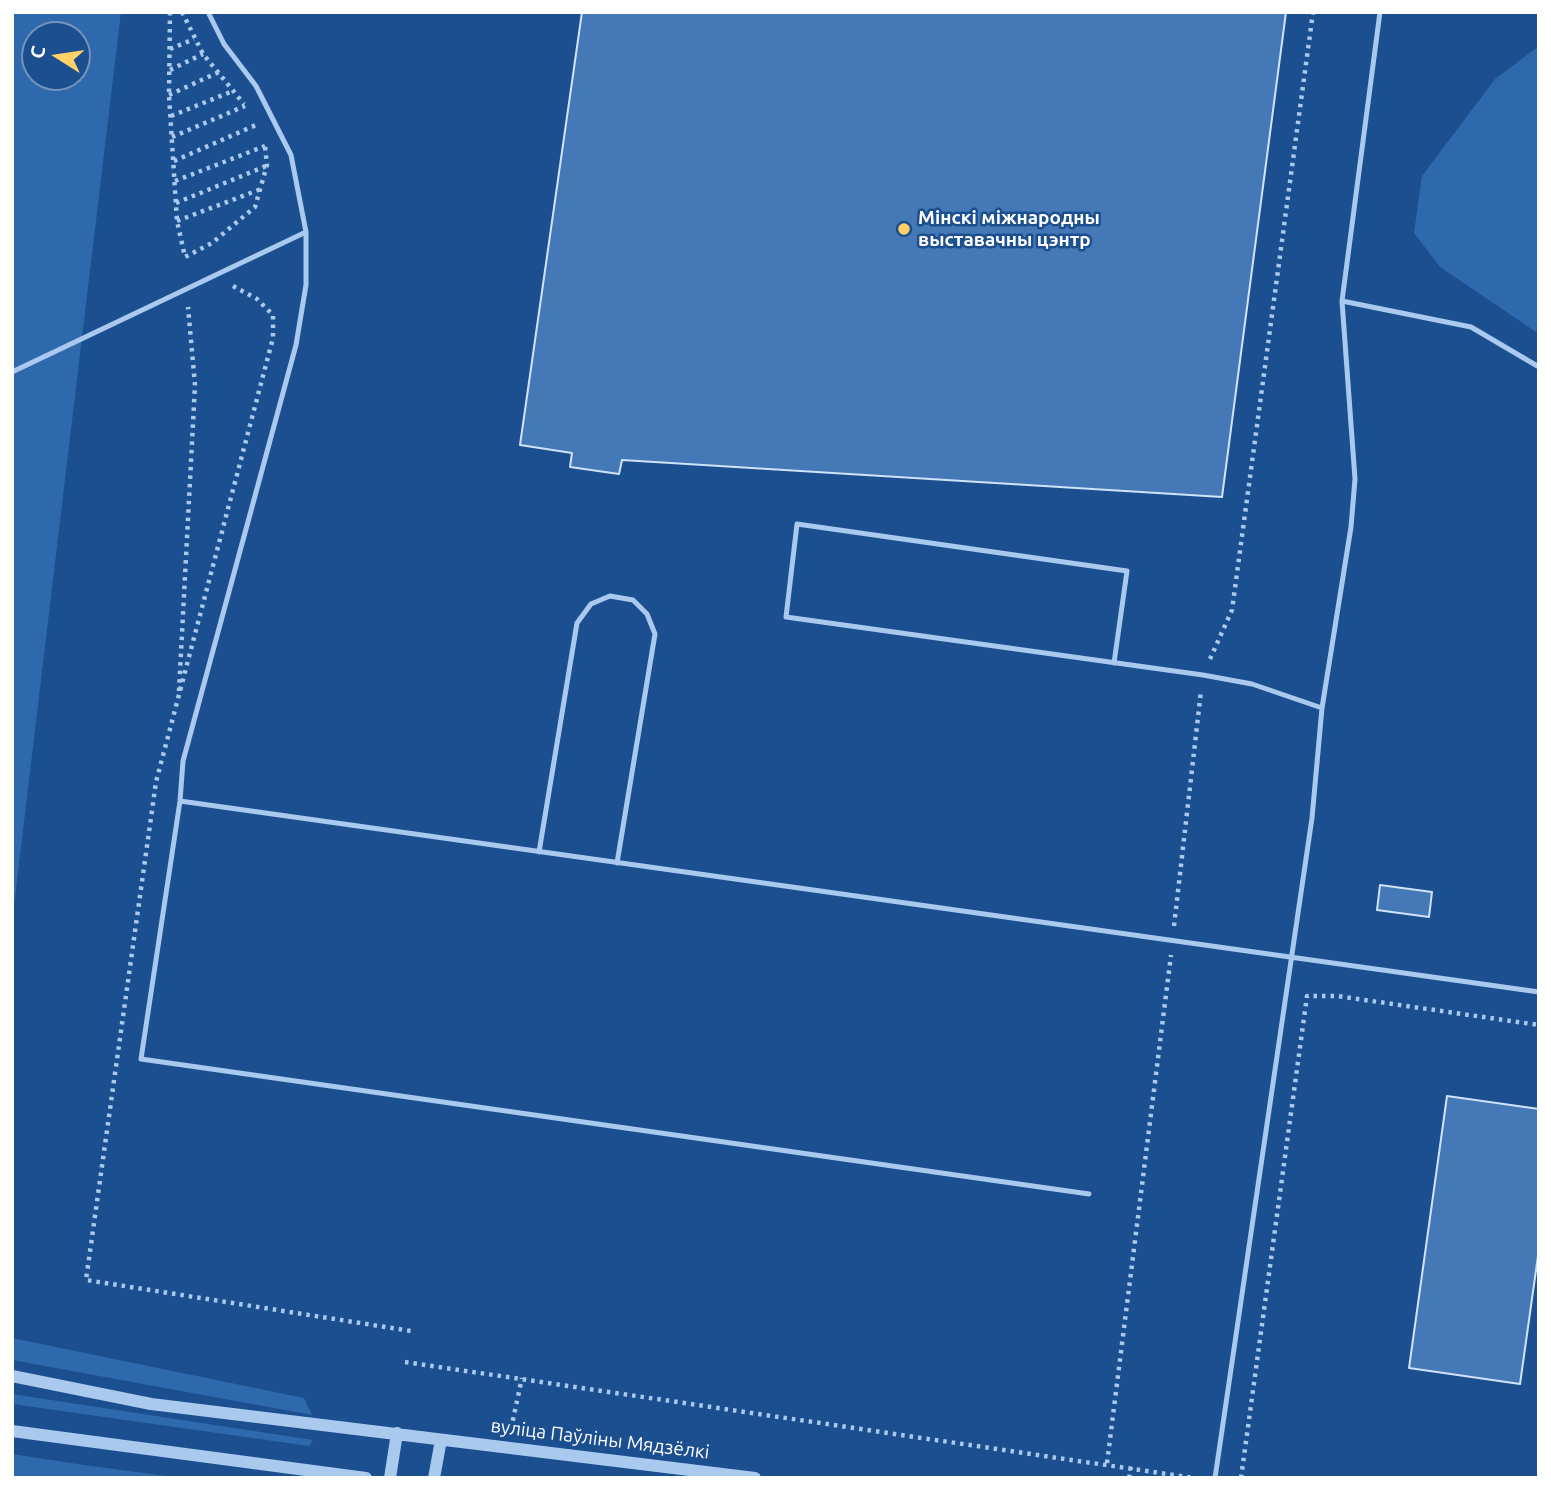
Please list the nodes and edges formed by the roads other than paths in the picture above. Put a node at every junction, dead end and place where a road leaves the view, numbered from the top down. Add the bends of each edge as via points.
1 (208, 12) edge
2 (1380, 12) edge
3 (306, 232) junction
4 (1342, 301) junction
5 (1539, 367) edge
6 (12, 372) edge
7 (1114, 663) junction
8 (1322, 708) junction
9 (180, 801) junction
10 (539, 852) junction
11 (617, 863) junction
12 (1291, 957) junction
13 (1539, 992) edge
14 (1089, 1194) dead end
15 (12, 1376) edge
16 (12, 1431) edge
17 (397, 1433) junction
18 (441, 1440) junction
19 (366, 1478) edge
20 (390, 1478) edge
21 (434, 1478) edge
22 (755, 1478) edge
23 (1215, 1478) edge

1 - 3 lane via 224,44 256,86 291,155
2 - 4 lane
3 - 6 lane
3 - 9 lane via 306,285 296,345 183,761
4 - 5 lane via 1471,327
4 - 8 lane via 1355,479
7 - 7 lane via 786,617 797,524 1127,571
7 - 8 lane via 1252,684
8 - 12 lane via 1312,818
9 - 10 lane
9 - 14 lane via 141,1059
10 - 11 lane
10 - 11 lane via 577,623 591,604 610,596 634,600 647,614 654,634
11 - 12 lane
12 - 13 lane
12 - 23 lane
15 - 17 street, вуліца Паўліны Мядзёлкі via 151,1404
16 - 19 street
17 - 18 street, вуліца Паўліны Мядзёлкі
17 - 20 street
18 - 21 street
18 - 22 street, вуліца Паўліны Мядзёлкі

